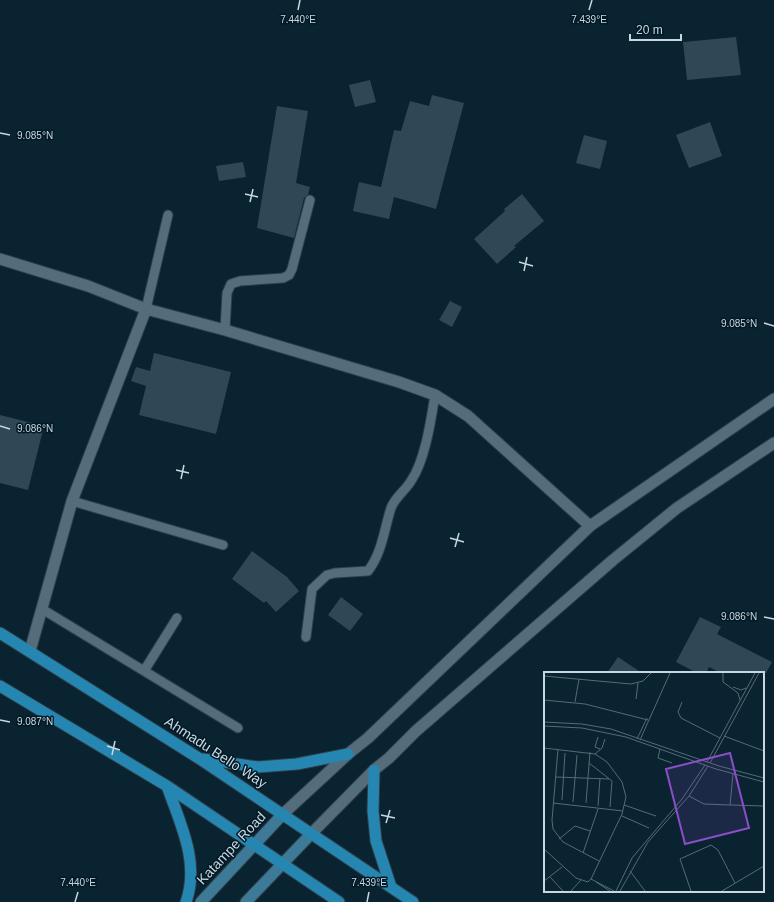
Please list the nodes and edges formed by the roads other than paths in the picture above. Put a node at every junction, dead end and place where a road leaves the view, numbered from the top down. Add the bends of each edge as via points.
1 (310, 200) dead end
2 (168, 215) dead end
3 (0, 260) edge
4 (146, 309) junction
5 (225, 330) junction
6 (435, 395) junction
7 (774, 399) edge
8 (774, 443) edge
9 (72, 502) junction
10 (590, 526) junction
11 (223, 545) dead end
12 (42, 609) junction
13 (177, 618) dead end
14 (0, 633) edge
15 (306, 637) dead end
16 (30, 651) junction
17 (144, 671) junction
18 (0, 686) edge
19 (238, 728) dead end
20 (348, 754) junction
21 (200, 759) junction
22 (374, 770) junction
23 (167, 786) junction
24 (283, 814) junction
25 (311, 834) junction
26 (255, 845) junction
27 (283, 865) junction
28 (391, 887) junction
29 (186, 902) edge
30 (201, 902) edge
31 (246, 902) edge
32 (339, 902) edge
33 (413, 902) edge

1 - 5 lane via 289,274 283,278 231,284 227,292
2 - 4 lane
3 - 4 street via 88,286
4 - 5 street
4 - 9 street
5 - 6 street
6 - 10 street via 468,416
6 - 15 lane via 418,467 392,507 377,561 368,571 335,572 327,575 312,589
7 - 10 street
8 - 22 street via 665,517
9 - 11 lane
9 - 12 street
10 - 20 street via 368,738
12 - 16 street
12 - 17 lane
13 - 17 lane
14 - 16 main road, Ahmadu Bello Way
16 - 21 main road, Ahmadu Bello Way
17 - 19 lane
18 - 23 main road
20 - 21 main road via 297,764 258,767
20 - 24 street
21 - 24 main road, Ahmadu Bello Way
22 - 25 street
22 - 28 main road via 373,811 376,841
23 - 26 main road
23 - 29 main road via 187,842 192,866
24 - 25 main road, Ahmadu Bello Way
24 - 26 main road, Katampe Road
25 - 27 main road
25 - 28 main road, Ahmadu Bello Way
26 - 27 main road
26 - 30 main road, Katampe Road
27 - 31 main road
27 - 32 main road
28 - 33 main road, Ahmadu Bello Way

